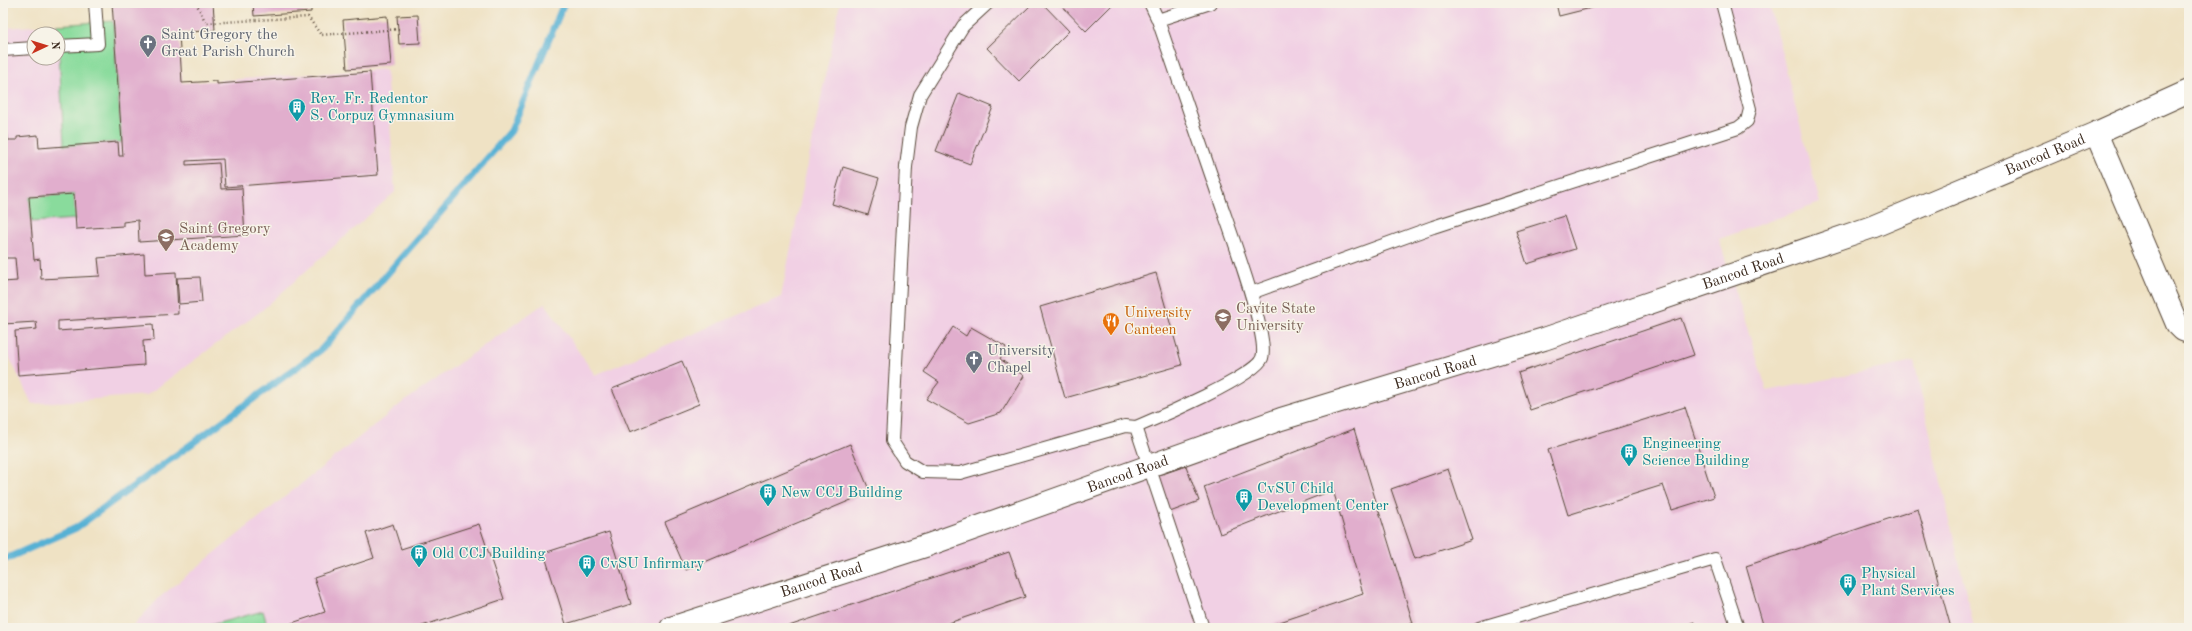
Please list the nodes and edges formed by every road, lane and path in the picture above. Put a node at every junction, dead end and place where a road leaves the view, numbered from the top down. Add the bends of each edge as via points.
1 (95, 3) edge
2 (196, 3) edge
3 (988, 3) edge
4 (1150, 3) edge
5 (1210, 3) edge
6 (1722, 3) edge
7 (1158, 20) junction
8 (400, 29) dead end
9 (66, 46) edge
10 (26, 49) edge
11 (3, 50) edge
12 (2189, 91) edge
13 (2096, 133) junction
14 (1251, 293) junction
15 (2189, 332) edge
16 (1136, 427) junction
17 (1149, 466) junction
18 (671, 628) edge
19 (1203, 628) edge
20 (1479, 628) edge
21 (1738, 628) edge

1 - 9 lane via 98,44
2 - 8 path via 206,24 308,17 321,35
3 - 16 lane via 963,26 920,95 911,127 906,166 892,441 905,461 923,472 960,473 1125,426
4 - 7 lane
5 - 7 lane
6 - 14 lane via 1750,109 1748,121 1738,128 1433,227
7 - 14 lane
10 - 11 lane
12 - 13 street, Bancod Road
13 - 15 street via 2177,324
13 - 17 street, Bancod Road via 1872,227 1544,339 1281,419
14 - 16 lane via 1264,346 1262,358 1255,367 1198,401
16 - 17 lane
17 - 18 street, Bancod Road via 928,545
17 - 19 lane
20 - 21 lane via 1715,559

